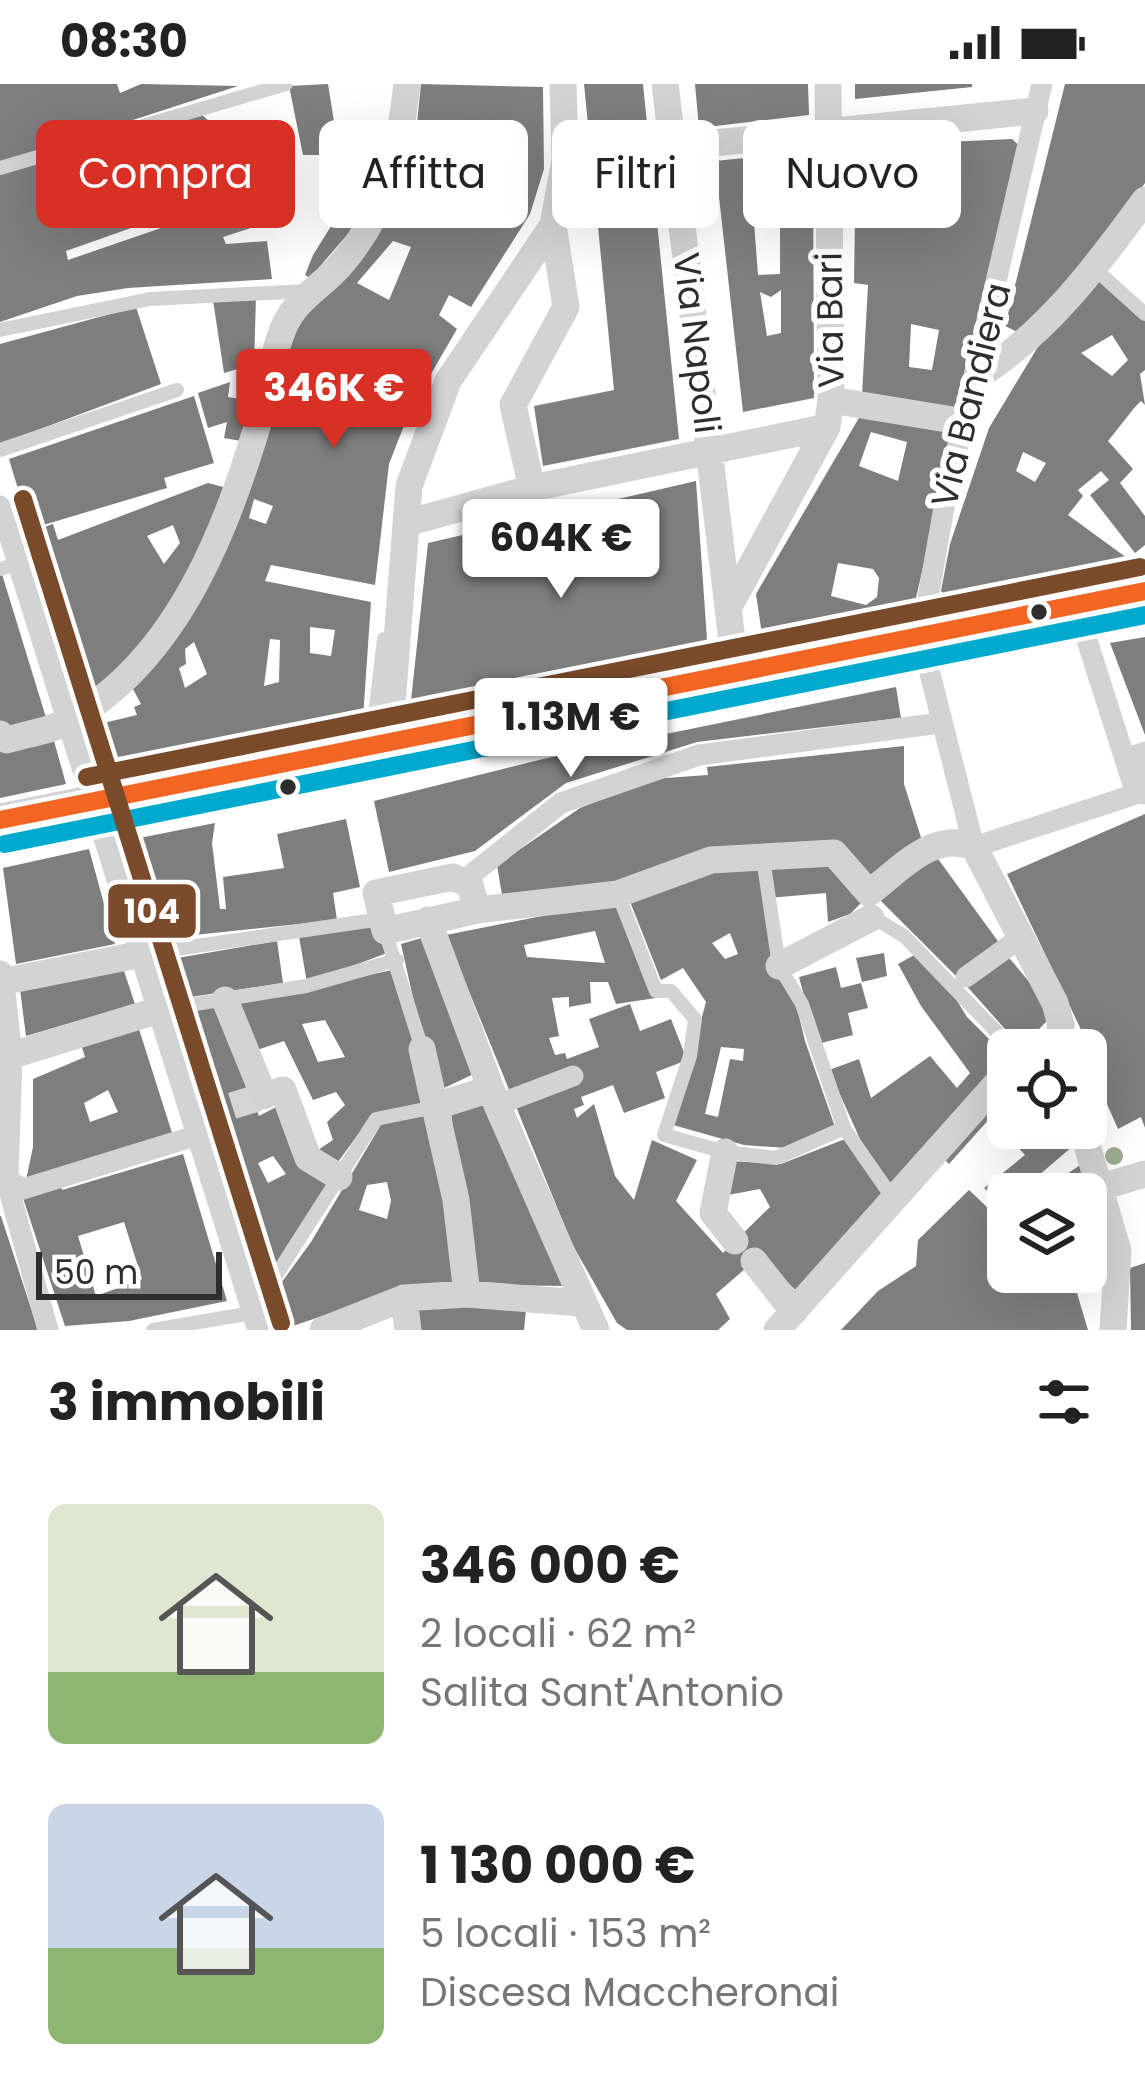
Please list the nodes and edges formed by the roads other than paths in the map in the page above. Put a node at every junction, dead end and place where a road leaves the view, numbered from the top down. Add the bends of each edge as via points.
1 (286, 84) edge
2 (407, 84) edge
3 (563, 84) edge
4 (665, 84) edge
5 (828, 84) edge
6 (1038, 97) edge
7 (564, 120) edge
8 (670, 120) edge
9 (827, 120) edge
10 (899, 120) edge
11 (0, 168) edge
12 (1145, 200) edge
13 (552, 226) edge
14 (553, 228) edge
15 (683, 228) edge
16 (828, 228) edge
17 (1095, 269) junction
18 (307, 291) junction
19 (1145, 314) edge
20 (0, 330) edge
21 (977, 377) junction
22 (177, 390) dead end
23 (829, 413) junction
24 (965, 422) junction
25 (0, 450) edge
26 (711, 452) junction
27 (532, 488) junction
28 (0, 506) edge
29 (407, 523) junction
30 (9, 567) edge
31 (1138, 588) edge
32 (731, 603) junction
33 (1076, 606) junction
34 (921, 638) junction
35 (736, 674) junction
36 (67, 722) junction
37 (940, 723) junction
38 (382, 729) junction
39 (0, 734) edge
40 (1145, 755) edge
41 (1142, 792) edge
42 (92, 802) junction
43 (0, 820) edge
44 (974, 847) junction
45 (763, 858) junction
46 (462, 882) junction
47 (618, 894) junction
48 (870, 905) junction
49 (477, 910) junction
50 (428, 920) junction
51 (383, 925) junction
52 (1020, 938) junction
53 (397, 960) junction
54 (145, 961) junction
55 (779, 966) junction
56 (966, 976) dead end
57 (1, 978) edge
58 (225, 1000) junction
59 (159, 1010) junction
60 (994, 1029) edge
61 (1059, 1029) edge
62 (422, 1048) joint
63 (9, 1056) junction
64 (573, 1076) dead end
65 (4, 1089) edge
66 (987, 1096) edge
67 (493, 1097) junction
68 (436, 1106) junction
69 (844, 1128) junction
70 (198, 1135) junction
71 (725, 1152) junction
72 (1145, 1174) edge
73 (3, 1175) edge
74 (339, 1177) junction
75 (1107, 1185) edge
76 (896, 1202) junction
77 (1107, 1214) edge
78 (466, 1294) junction
79 (578, 1295) junction
80 (404, 1298) junction
81 (255, 1321) edge
82 (786, 1321) edge
83 (48, 1330) edge
84 (153, 1330) edge
85 (323, 1330) edge
86 (409, 1330) edge
87 (596, 1330) edge
88 (1113, 1330) edge

1 - 11 lane
2 - 18 street via 387,197 343,262
3 - 7 street
4 - 8 street, Via Napoli
5 - 9 street, Via Bari
6 - 10 street
6 - 21 street, Via Bandiera
12 - 17 street
13 - 29 street via 448,381 409,486
14 - 27 street via 566,307 513,405
15 - 26 street, Via Napoli
16 - 23 street, Via Bari
17 - 19 lane
17 - 21 street via 1021,349
18 - 20 lane via 149,299
18 - 36 street via 284,326 215,554 126,673
21 - 24 street, Via Bandiera
22 - 25 lane
23 - 24 street
23 - 26 street
23 - 32 street, Via Bari
24 - 34 street, Via Bandiera
26 - 27 street
26 - 32 street, Via Napoli
27 - 29 street
28 - 30 street
29 - 38 street
30 - 36 street
31 - 33 street
32 - 35 street, Via Napoli
33 - 34 street
33 - 41 street
34 - 35 street
34 - 37 street
35 - 38 street
36 - 39 street via 7,740
36 - 42 street
37 - 44 street
37 - 46 street via 698,755 561,803
38 - 42 street
40 - 41 street via 1132,760
41 - 44 street
42 - 43 street
42 - 54 street
44 - 48 street via 938,841
44 - 52 street
45 - 47 street via 711,860
45 - 48 street via 834,854
45 - 55 lane
46 - 49 street
46 - 51 street via 376,893
47 - 49 street
47 - 71 lane via 656,991 671,991 695,1019 664,1135
48 - 55 street
48 - 60 lane
49 - 50 street
50 - 51 street
50 - 67 street
51 - 53 lane
51 - 54 lane
52 - 56 street
52 - 61 street via 1055,1003
53 - 58 lane
53 - 62 lane
54 - 57 street
54 - 59 street
55 - 69 lane via 802,1004
57 - 63 street
58 - 59 lane
58 - 74 street via 308,1158
59 - 63 street
59 - 70 street
62 - 68 street
63 - 65 street
64 - 67 street
65 - 73 street
66 - 76 street
67 - 68 street
67 - 79 street
68 - 74 lane via 376,1119
68 - 78 street
69 - 71 lane via 776,1158
69 - 76 lane
70 - 73 street via 23,1189
70 - 81 street
71 - 82 street via 713,1213
72 - 75 street
73 - 83 street
74 - 81 lane
76 - 82 street
77 - 88 street via 1118,1263
78 - 79 street
78 - 80 street
79 - 87 street
80 - 85 street
80 - 86 street
81 - 84 lane

